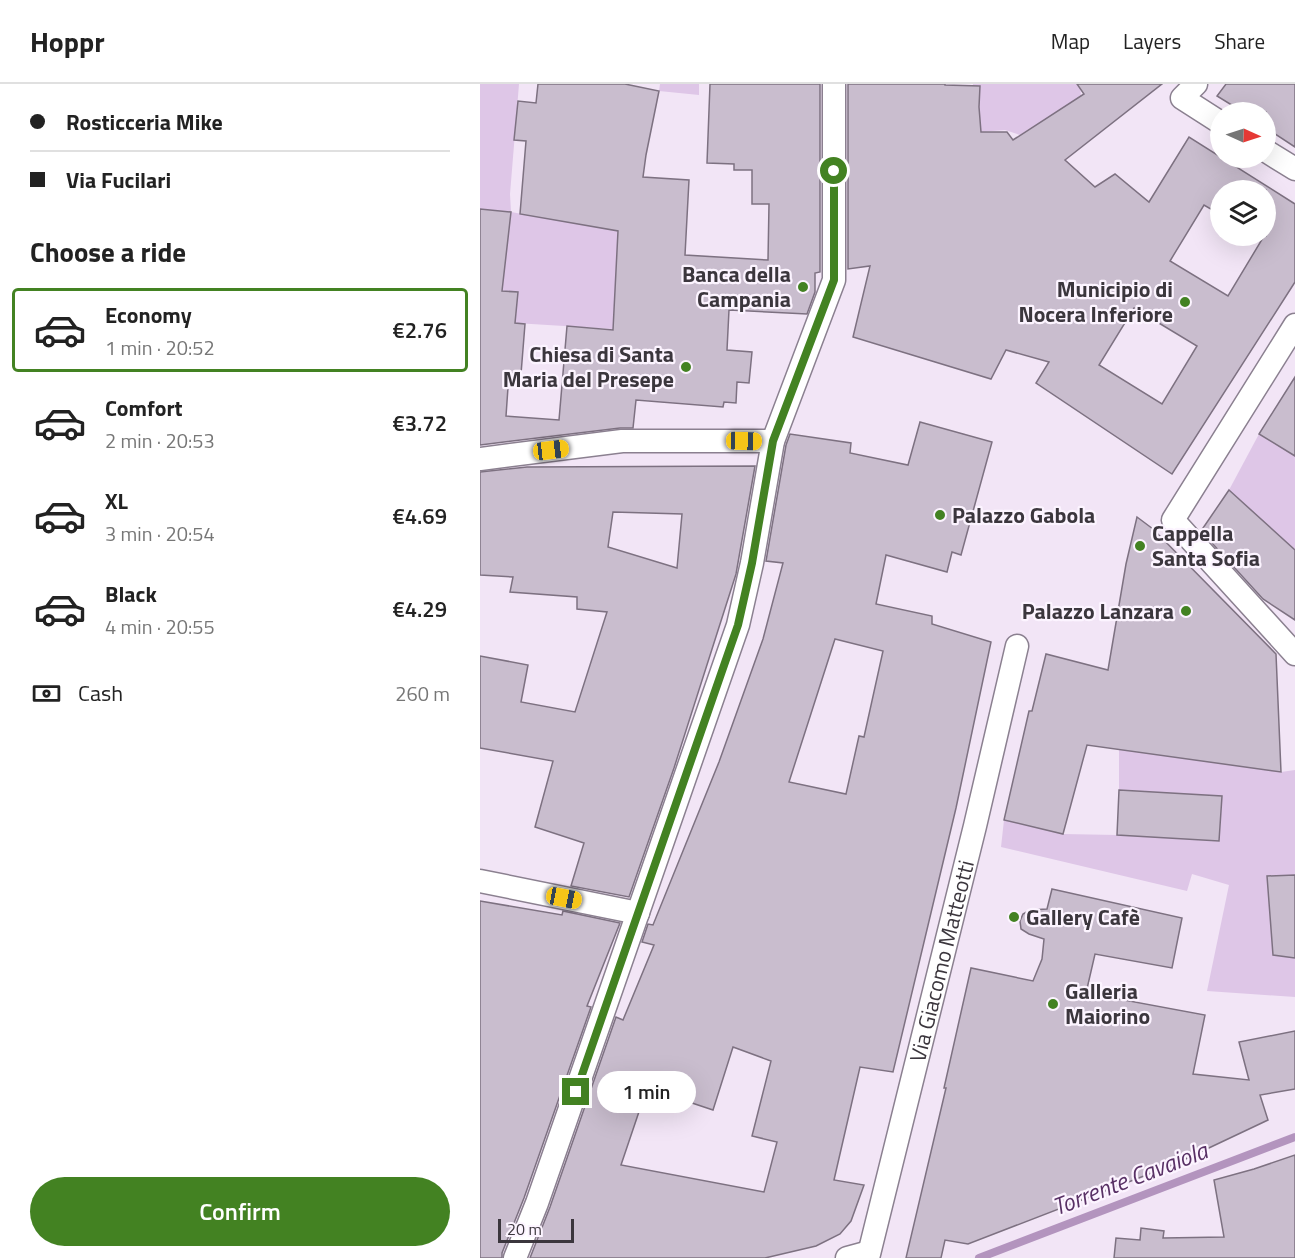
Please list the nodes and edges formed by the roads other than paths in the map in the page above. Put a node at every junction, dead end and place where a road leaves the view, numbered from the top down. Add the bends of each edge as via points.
1 (834, 84) edge
2 (1189, 91) edge
3 (1210, 112) edge
4 (1276, 157) edge
5 (1295, 169) edge
6 (1295, 325) edge
7 (773, 441) junction
8 (480, 459) edge
9 (1017, 646) dead end
10 (1295, 654) edge
11 (480, 881) edge
12 (638, 913) junction
13 (869, 1255) edge
14 (515, 1258) edge
15 (847, 1258) edge

1 - 7 street via 834,280
2 - 3 street
4 - 5 street
6 - 10 street via 1173,520
7 - 8 street via 622,441
7 - 12 street via 738,625
9 - 13 street, Via Giacomo Matteotti
11 - 12 street
12 - 14 street
13 - 15 street, Via Giacomo Matteotti

